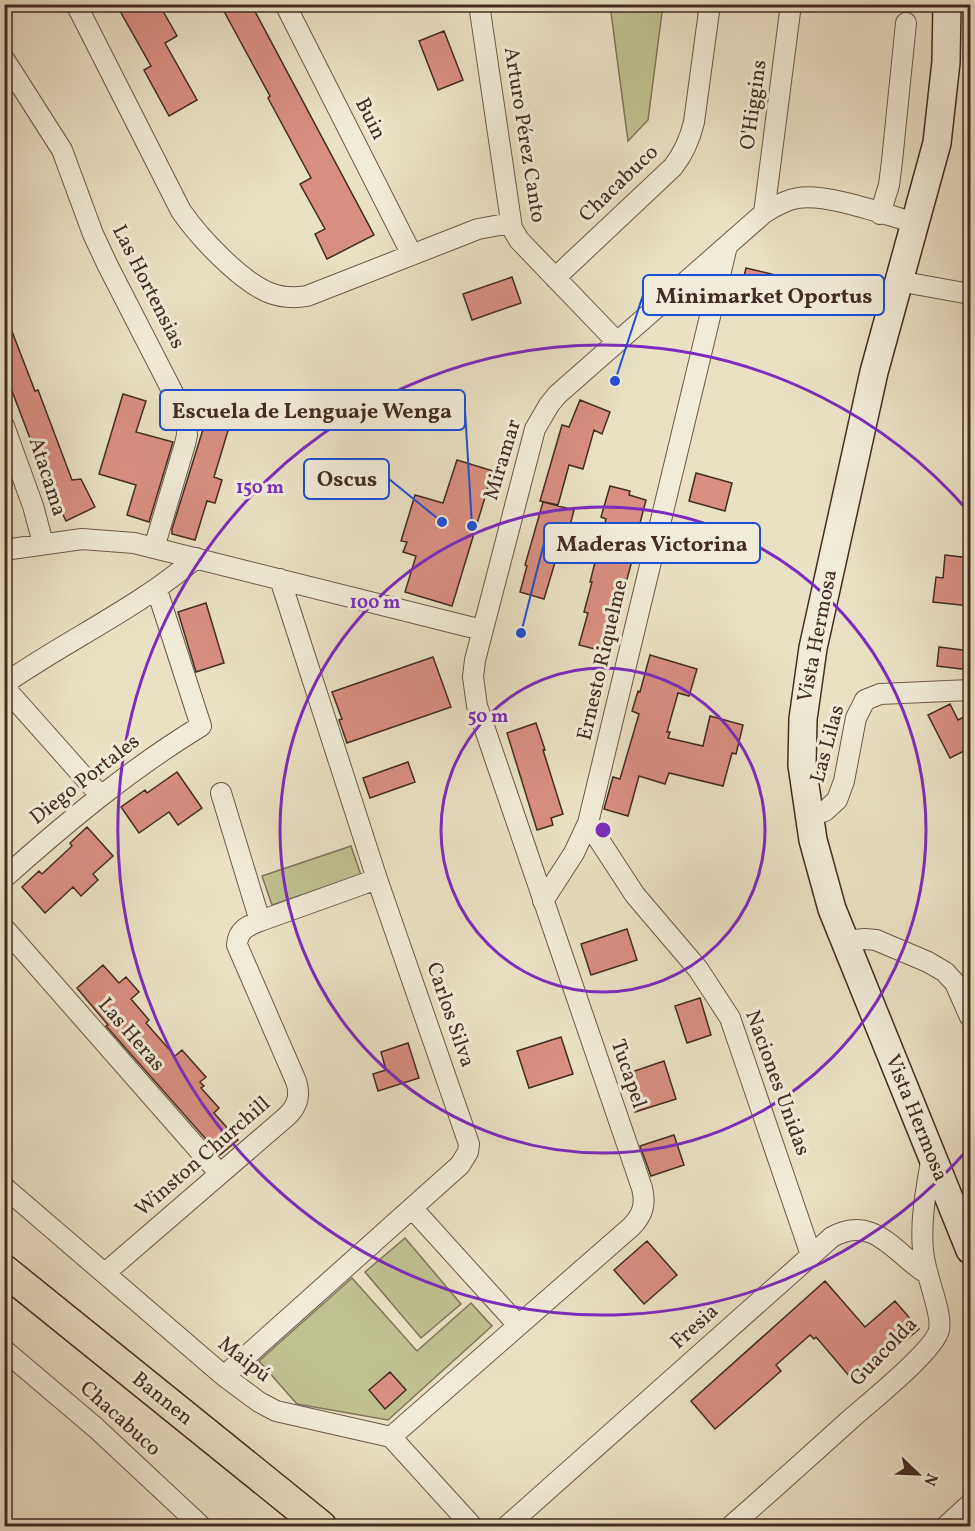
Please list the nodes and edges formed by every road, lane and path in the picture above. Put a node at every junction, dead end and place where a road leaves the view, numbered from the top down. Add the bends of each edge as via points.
1 (76, 4) edge
2 (285, 4) edge
3 (479, 4) edge
4 (710, 4) edge
5 (791, 4) edge
6 (947, 4) edge
7 (906, 23) dead end
8 (4, 60) edge
9 (764, 213) junction
10 (880, 214) junction
11 (511, 223) junction
12 (916, 224) junction
13 (727, 246) junction
14 (412, 255) junction
15 (555, 278) junction
16 (898, 281) junction
17 (970, 294) edge
18 (617, 342) junction
19 (4, 426) edge
20 (43, 543) junction
21 (154, 548) junction
22 (4, 550) edge
23 (196, 558) junction
24 (280, 579) junction
25 (157, 590) junction
26 (482, 630) junction
27 (4, 686) edge
28 (970, 690) edge
29 (221, 793) dead end
30 (100, 795) junction
31 (808, 817) junction
32 (588, 823) junction
33 (4, 878) edge
34 (376, 879) junction
35 (543, 901) junction
36 (260, 921) junction
37 (4, 927) edge
38 (843, 941) junction
39 (970, 1017) edge
40 (932, 1155) junction
41 (220, 1174) junction
42 (4, 1187) edge
43 (412, 1208) junction
44 (970, 1250) edge
45 (811, 1255) junction
46 (4, 1270) edge
47 (105, 1273) junction
48 (926, 1273) junction
49 (519, 1325) junction
50 (4, 1350) edge
51 (224, 1376) junction
52 (391, 1437) junction
53 (970, 1504) edge
54 (201, 1527) edge
55 (321, 1527) edge
56 (472, 1527) edge
57 (507, 1527) edge
58 (731, 1527) edge
59 (946, 1527) edge

1 - 14 street via 181,211 202,238 250,281 284,297 308,296
2 - 14 street, Buin
3 - 11 street, Arturo Pérez Canto
4 - 15 street, Chacabuco via 694,122 681,157
5 - 9 street, O'Higgins
6 - 12 main road, Vista Hermosa via 946,62 937,144
7 - 10 street via 889,185
8 - 21 street, Las Hortensias via 62,150 93,234 186,418 185,444
9 - 10 street, Miramar via 786,201 810,197
9 - 13 street, Miramar
10 - 12 street, Miramar
11 - 14 street via 478,229
11 - 15 street, Arturo Pérez Canto via 519,240
12 - 16 main road, Vista Hermosa
13 - 18 street, Miramar
13 - 32 street, Ernesto Riquelme
15 - 18 street, Arturo Pérez Canto
16 - 17 street
16 - 31 main road, Vista Hermosa via 861,427 808,674 802,765
18 - 26 street, Miramar via 557,395 535,429
19 - 20 street, Atacama
20 - 21 street via 96,539
20 - 22 street
21 - 23 street
23 - 24 street
23 - 25 street
24 - 26 street
24 - 34 street, Carlos Silva
25 - 27 street via 36,662
25 - 30 street, Diego Portales via 201,726
26 - 35 street, Tucapel via 473,677 477,706
27 - 30 street
28 - 31 street, Las Lilas via 880,694 866,700 856,718 840,794 825,811
29 - 36 street
30 - 33 street, Diego Portales
31 - 38 main road, Vista Hermosa via 824,886
32 - 35 street, Ernesto Riquelme
32 - 45 street, Naciones Unidas via 635,895 699,969 730,1018
34 - 36 street, Winston Churchill
34 - 43 street, Carlos Silva via 469,1144 460,1165
35 - 49 street, Tucapel via 644,1203 631,1227
36 - 41 street, Winston Churchill via 242,930 237,945 296,1081 298,1101 291,1113
37 - 41 street, Las Heras
38 - 39 street via 876,940 937,966 954,983
38 - 40 main road, Vista Hermosa
40 - 44 main road, Vista Hermosa
40 - 48 street, Guacolda via 922,1228
41 - 47 street, Winston Churchill
42 - 47 street, Maipú
43 - 49 street
43 - 51 street, Carlos Silva
45 - 48 street, Fresia via 841,1232 867,1230
45 - 57 street, Fresia
46 - 55 main road, Bannen
47 - 51 street, Maipú
48 - 58 street, Guacolda via 940,1321 934,1340
49 - 52 street, Tucapel
50 - 54 street, Chacabuco via 96,1428
51 - 52 street, Maipú via 276,1411
52 - 56 street
53 - 59 street

